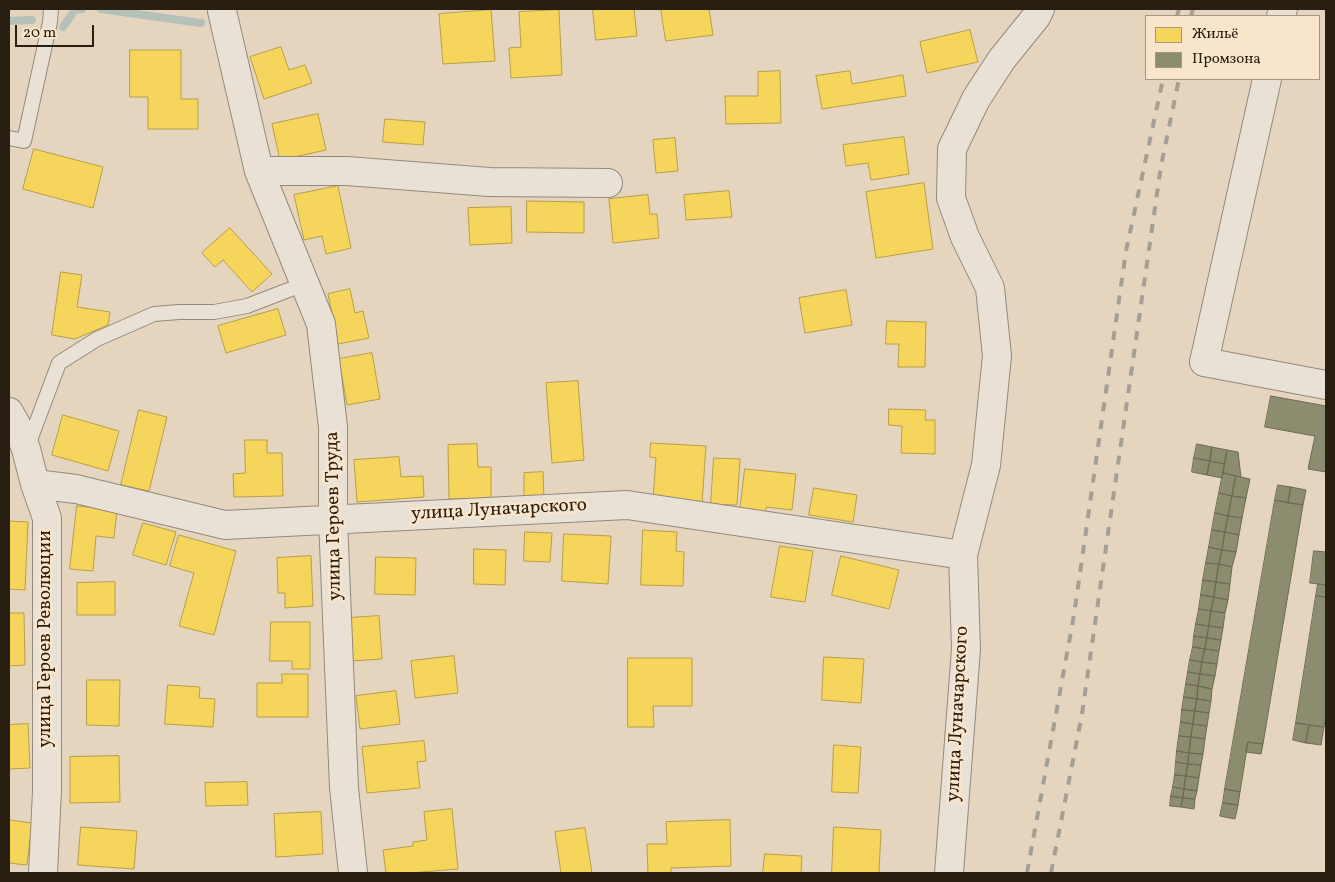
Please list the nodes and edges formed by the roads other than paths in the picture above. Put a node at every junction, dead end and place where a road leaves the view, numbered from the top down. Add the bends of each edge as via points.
1 (51, 9) edge
2 (217, 9) edge
3 (1040, 9) edge
4 (1267, 80) edge
5 (9, 138) edge
6 (259, 171) junction
7 (608, 183) dead end
8 (304, 284) junction
9 (1326, 385) edge
10 (9, 412) edge
11 (26, 449) junction
12 (35, 484) junction
13 (333, 519) junction
14 (963, 555) junction
15 (43, 873) edge
16 (353, 873) edge
17 (950, 873) edge

1 - 5 lane via 24,141
2 - 6 street, улица Героев Труда
3 - 14 street, улица Луначарского via 976,99 952,149 951,198 965,237 990,288 997,356 986,465
4 - 9 street via 1204,362
6 - 7 street via 347,171 489,182
6 - 8 street, улица Героев Труда
8 - 11 lane via 247,306 214,312 154,314 97,338 59,363
8 - 13 street, улица Героев Труда via 321,324 333,427
10 - 11 street, улица Героев Революции
11 - 12 street, улица Героев Революции
12 - 13 street, улица Луначарского via 76,490 225,525
12 - 15 street, улица Героев Революции via 47,518 47,791
13 - 14 street, улица Луначарского via 627,504
13 - 16 street, улица Героев Труда via 344,788
14 - 17 street, улица Луначарского via 966,649

